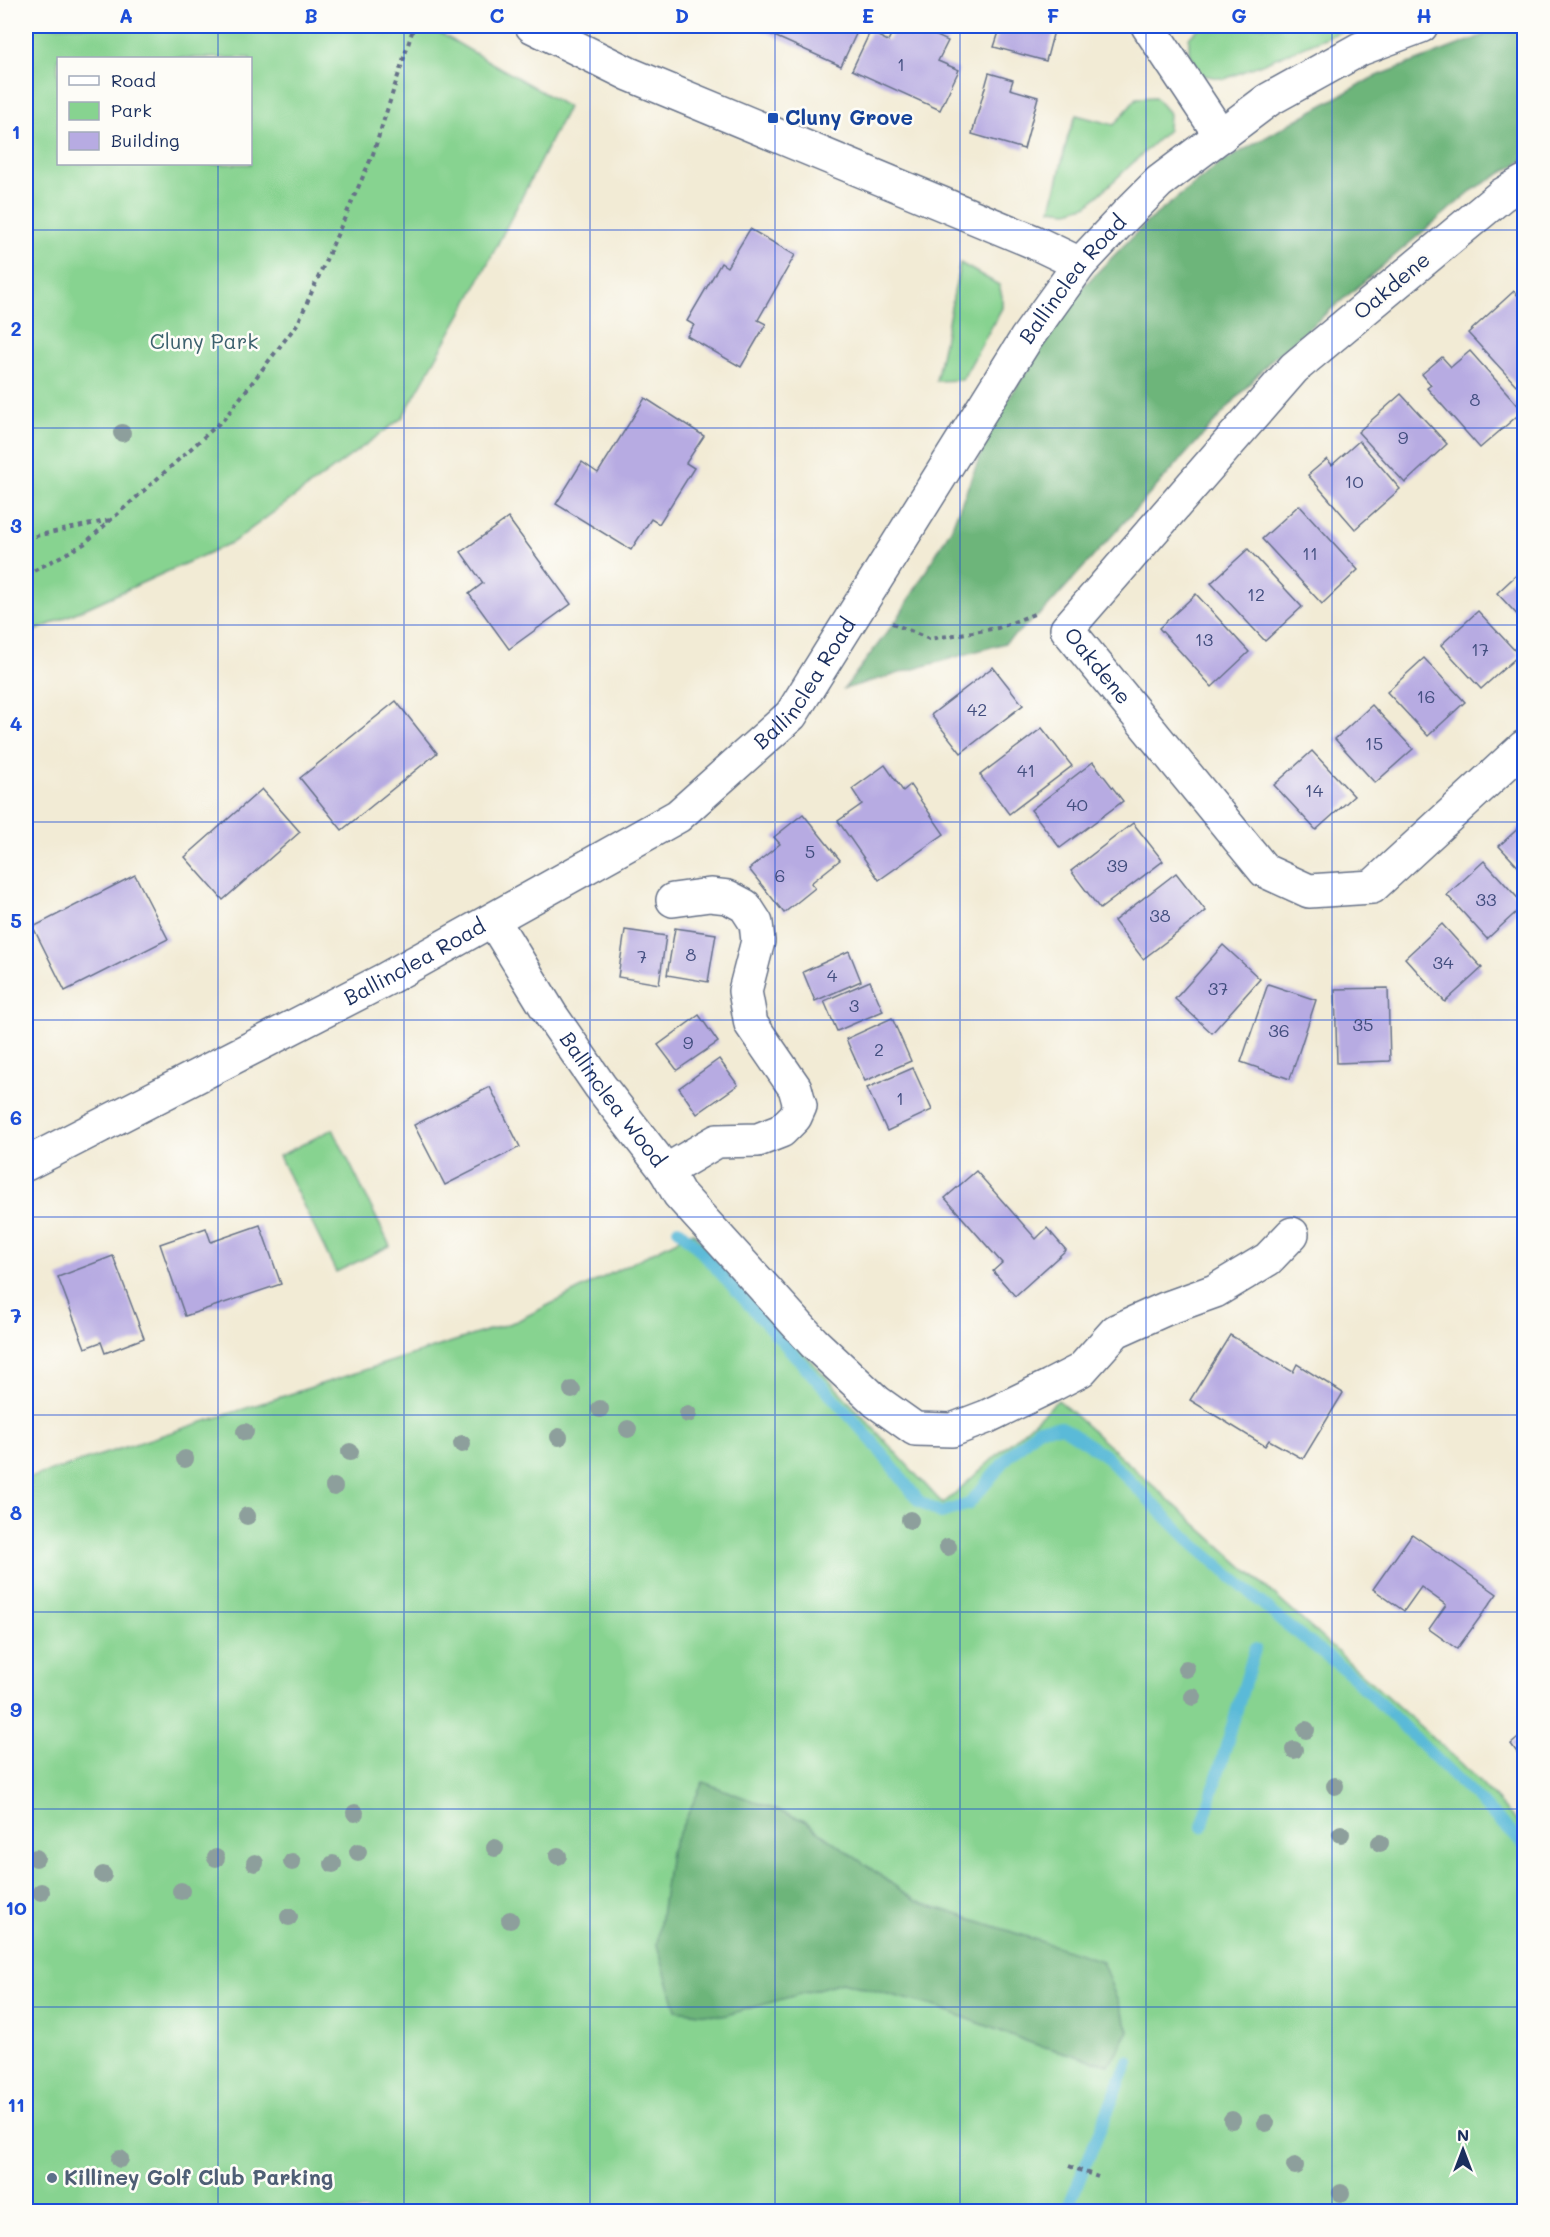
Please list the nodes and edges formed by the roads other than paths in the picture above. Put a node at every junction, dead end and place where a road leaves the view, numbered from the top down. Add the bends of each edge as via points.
1 (532, 26) edge
2 (1148, 26) edge
3 (1421, 26) edge
4 (1221, 136) junction
5 (1524, 182) edge
6 (1080, 264) junction
7 (1524, 747) edge
8 (673, 900) dead end
9 (493, 920) junction
10 (26, 1164) edge
11 (666, 1171) junction
12 (1292, 1234) dead end

1 - 6 street via 629,74
2 - 4 street
3 - 4 street, Ballinclea Road via 1360,49 1268,100
4 - 6 street, Ballinclea Road via 1150,190
5 - 7 street, Oakdene via 1502,195 1294,368 1067,629 1265,871 1309,891 1372,887
6 - 9 street, Ballinclea Road via 1026,339 791,715 678,816
8 - 11 street, Ballinclea Wood via 728,897 745,906 756,923 758,941 745,992 751,1024 795,1088 800,1106 781,1131 758,1140 717,1141
9 - 10 street, Ballinclea Road
9 - 11 street, Ballinclea Wood via 551,1015
11 - 12 street via 679,1194 814,1343 877,1402 915,1429 952,1430 1081,1370 1116,1331 1215,1291 1268,1258

